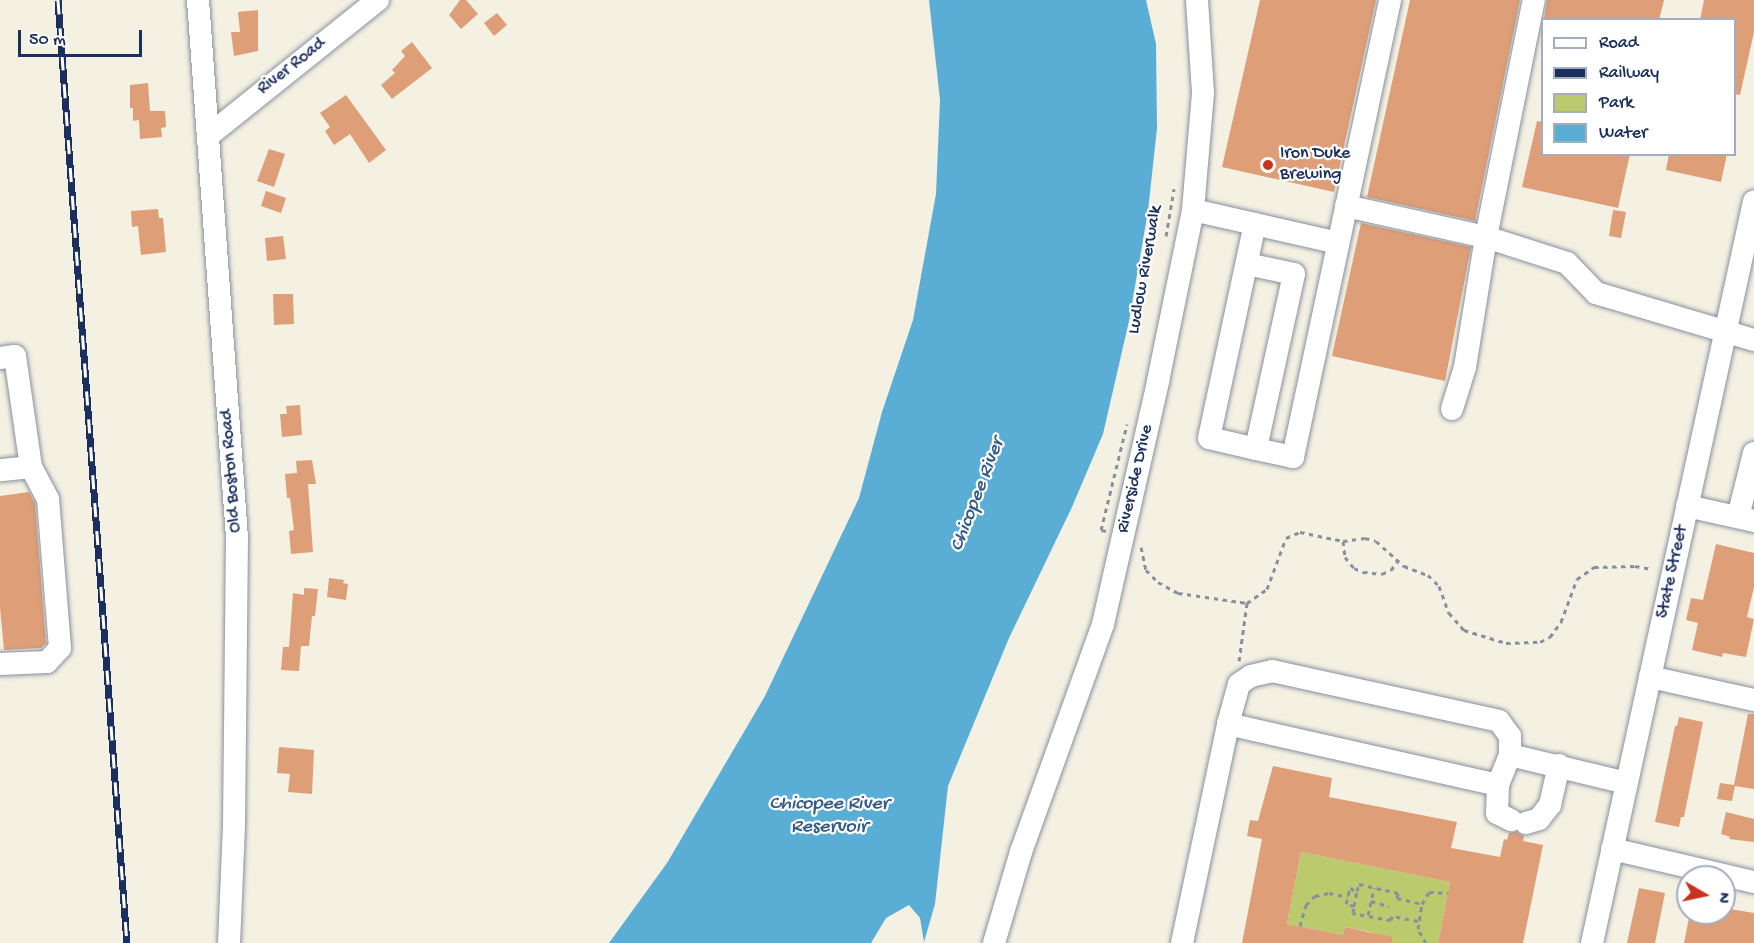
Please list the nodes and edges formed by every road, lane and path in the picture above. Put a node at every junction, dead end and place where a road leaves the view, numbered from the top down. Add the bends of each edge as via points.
1 (198, 0) edge
2 (378, 0) edge
3 (1197, 0) edge
4 (1390, 0) edge
5 (1534, 0) edge
6 (208, 136) junction
7 (1174, 186) dead end
8 (1754, 201) edge
9 (1346, 206) junction
10 (1192, 210) junction
11 (1255, 224) junction
12 (1486, 237) junction
13 (1166, 239) dead end
14 (1338, 243) junction
15 (1247, 264) junction
16 (1725, 332) junction
17 (1754, 340) edge
18 (0, 358) edge
19 (1452, 409) dead end
20 (1129, 413) dead end
21 (1256, 449) junction
22 (1754, 453) edge
23 (31, 467) junction
24 (0, 470) edge
25 (1687, 506) junction
26 (1746, 519) edge
27 (1112, 534) dead end
28 (1343, 541) junction
29 (1141, 545) dead end
30 (1398, 561) junction
31 (1652, 569) dead end
32 (1247, 603) junction
33 (0, 664) edge
34 (1650, 677) junction
35 (1239, 684) junction
36 (1754, 700) edge
37 (1228, 724) junction
38 (1510, 755) junction
39 (1559, 765) junction
40 (1627, 783) junction
41 (1498, 785) junction
42 (1612, 849) junction
43 (1754, 882) edge
44 (1374, 888) junction
45 (1357, 891) junction
46 (1448, 893) dead end
47 (1348, 897) junction
48 (1371, 901) junction
49 (1422, 904) junction
50 (1354, 906) junction
51 (1389, 906) dead end
52 (1368, 916) junction
53 (1418, 921) junction
54 (1300, 926) dead end
55 (229, 943) edge
56 (994, 943) edge
57 (1182, 943) edge
58 (1426, 943) edge
59 (1592, 943) edge

1 - 6 street, Old Boston Road
2 - 6 street, River Road
3 - 10 street, Riverside Drive via 1203,93
4 - 9 street
5 - 12 street
6 - 55 street, Old Boston Road via 237,537
7 - 13 path, Ludlow Riverwalk
8 - 16 street, State Street
9 - 12 street
9 - 14 street
10 - 11 street
10 - 56 street, Riverside Drive via 1158,381 1102,624 1021,852
11 - 14 street
11 - 15 street
12 - 16 street via 1567,263 1596,293
12 - 19 street via 1465,367
14 - 21 street via 1293,457
15 - 21 street via 1209,438
15 - 21 street via 1294,274
16 - 17 street
16 - 25 street, State Street
18 - 23 street via 15,356
20 - 27 path via 1101,530
22 - 26 street
23 - 24 street
23 - 33 street via 48,499 60,648 47,662
25 - 26 street
25 - 34 street, State Street
28 - 30 path via 1365,538 1376,542
28 - 30 path via 1345,557 1363,572 1382,574
28 - 32 path via 1300,532 1286,538 1267,589
29 - 32 path via 1146,570 1158,582 1178,592
30 - 31 path via 1428,575 1439,586 1449,613 1464,630 1506,643 1540,642 1550,637 1561,622 1577,579 1594,567
32 - 35 path
34 - 36 street
34 - 40 street, State Street
35 - 37 street
35 - 38 street via 1251,676 1272,671 1499,721 1510,736
37 - 41 street
37 - 57 street
38 - 39 street
38 - 41 street
39 - 40 street
39 - 41 street via 1550,805 1539,819 1519,822 1497,813
40 - 42 street, State Street
42 - 43 street
42 - 59 street, State Street
44 - 45 path via 1359,884
44 - 48 path
44 - 49 path
45 - 47 path via 1350,888
45 - 50 path
46 - 49 path via 1429,892
47 - 50 path via 1346,904
47 - 54 path via 1329,893 1315,896 1306,904
48 - 51 path
48 - 52 path
49 - 53 path
50 - 52 path via 1353,913
52 - 53 path via 1391,920 1392,915
53 - 58 path via 1419,934

